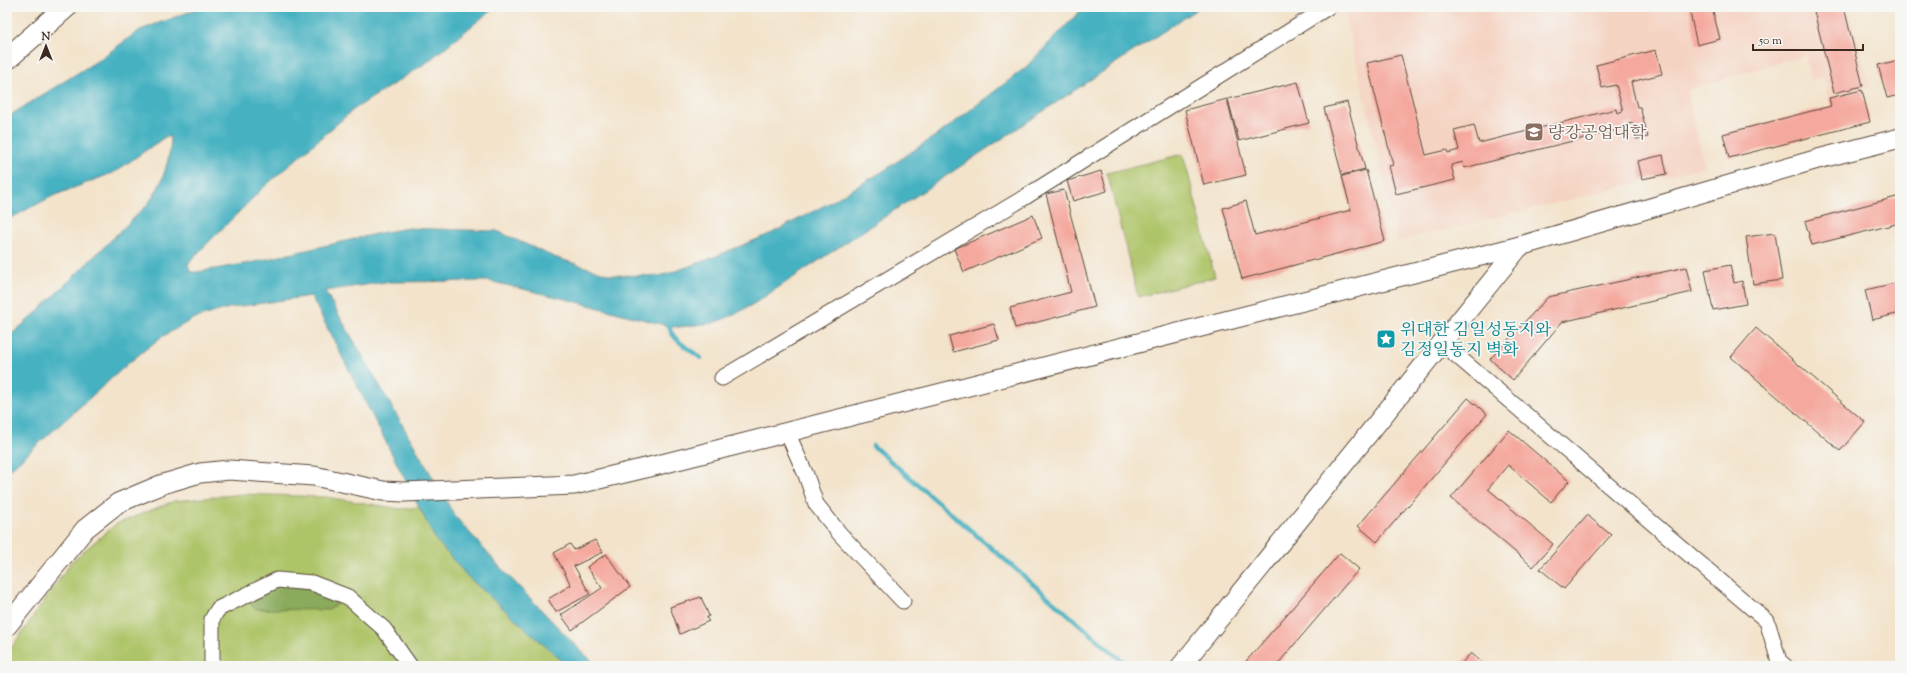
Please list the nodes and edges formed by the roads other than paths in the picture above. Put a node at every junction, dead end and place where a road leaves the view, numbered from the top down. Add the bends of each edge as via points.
1 (66, 7) edge
2 (1328, 7) edge
3 (7, 59) edge
4 (1900, 138) edge
5 (1520, 246) junction
6 (1442, 343) junction
7 (722, 378) dead end
8 (787, 432) junction
9 (903, 601) dead end
10 (7, 626) edge
11 (212, 666) edge
12 (410, 666) edge
13 (1181, 666) edge
14 (1785, 666) edge

1 - 3 highway
2 - 7 street via 1022,199
4 - 5 main road via 1818,159
5 - 6 main road
5 - 8 main road
6 - 13 main road
6 - 14 street via 1768,621 1779,661
8 - 9 street via 816,504 840,534
8 - 10 main road via 574,485 404,492 383,491 314,476 229,470 200,473 163,484 118,503 85,529
11 - 12 street via 212,618 218,610 277,580 312,583 348,597 384,629

